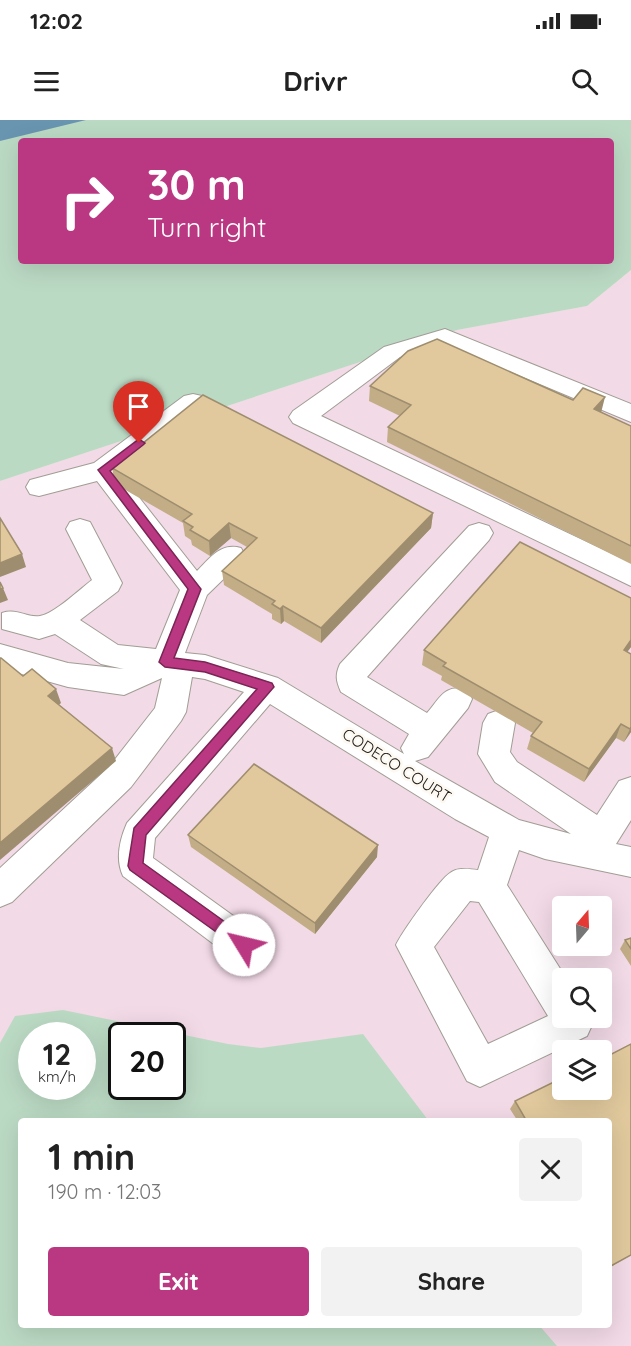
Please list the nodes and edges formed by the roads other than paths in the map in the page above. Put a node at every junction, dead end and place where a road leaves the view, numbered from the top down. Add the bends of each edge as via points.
1 (193, 402) edge
2 (631, 414) edge
3 (103, 470) junction
4 (39, 487) dead end
5 (80, 529) dead end
6 (479, 533) dead end
7 (231, 555) dead end
8 (631, 575) edge
9 (195, 589) junction
10 (12, 621) dead end
11 (58, 621) junction
12 (0, 656) edge
13 (173, 663) junction
14 (267, 687) junction
15 (458, 699) edge
16 (499, 723) edge
17 (430, 732) junction
18 (401, 767) junction
19 (631, 791) edge
20 (508, 831) junction
21 (596, 846) junction
22 (631, 862) edge
23 (489, 887) junction
24 (0, 891) edge
25 (244, 945) dead end
26 (552, 989) edge
27 (564, 1028) edge

1 - 3 street
2 - 8 street via 445,336 392,352 302,417
3 - 4 street
3 - 9 street
5 - 11 street via 108,583
6 - 17 street via 351,673 352,683
7 - 9 street
9 - 13 street
10 - 11 street via 39,628
11 - 13 street, CODECO COURT via 112,656
12 - 13 street via 68,675 124,683
13 - 14 street, CODECO COURT via 226,673
13 - 24 street via 170,712 120,777
14 - 18 street, CODECO COURT
14 - 25 street via 139,833 135,866
15 - 17 street
16 - 21 street via 494,754 506,772
17 - 18 street
18 - 20 street, CODECO COURT
19 - 21 street
20 - 21 street, CODECO COURT via 545,844
20 - 23 street
21 - 22 street, CODECO COURT
23 - 26 street
23 - 27 street via 462,884 414,945 480,1068

